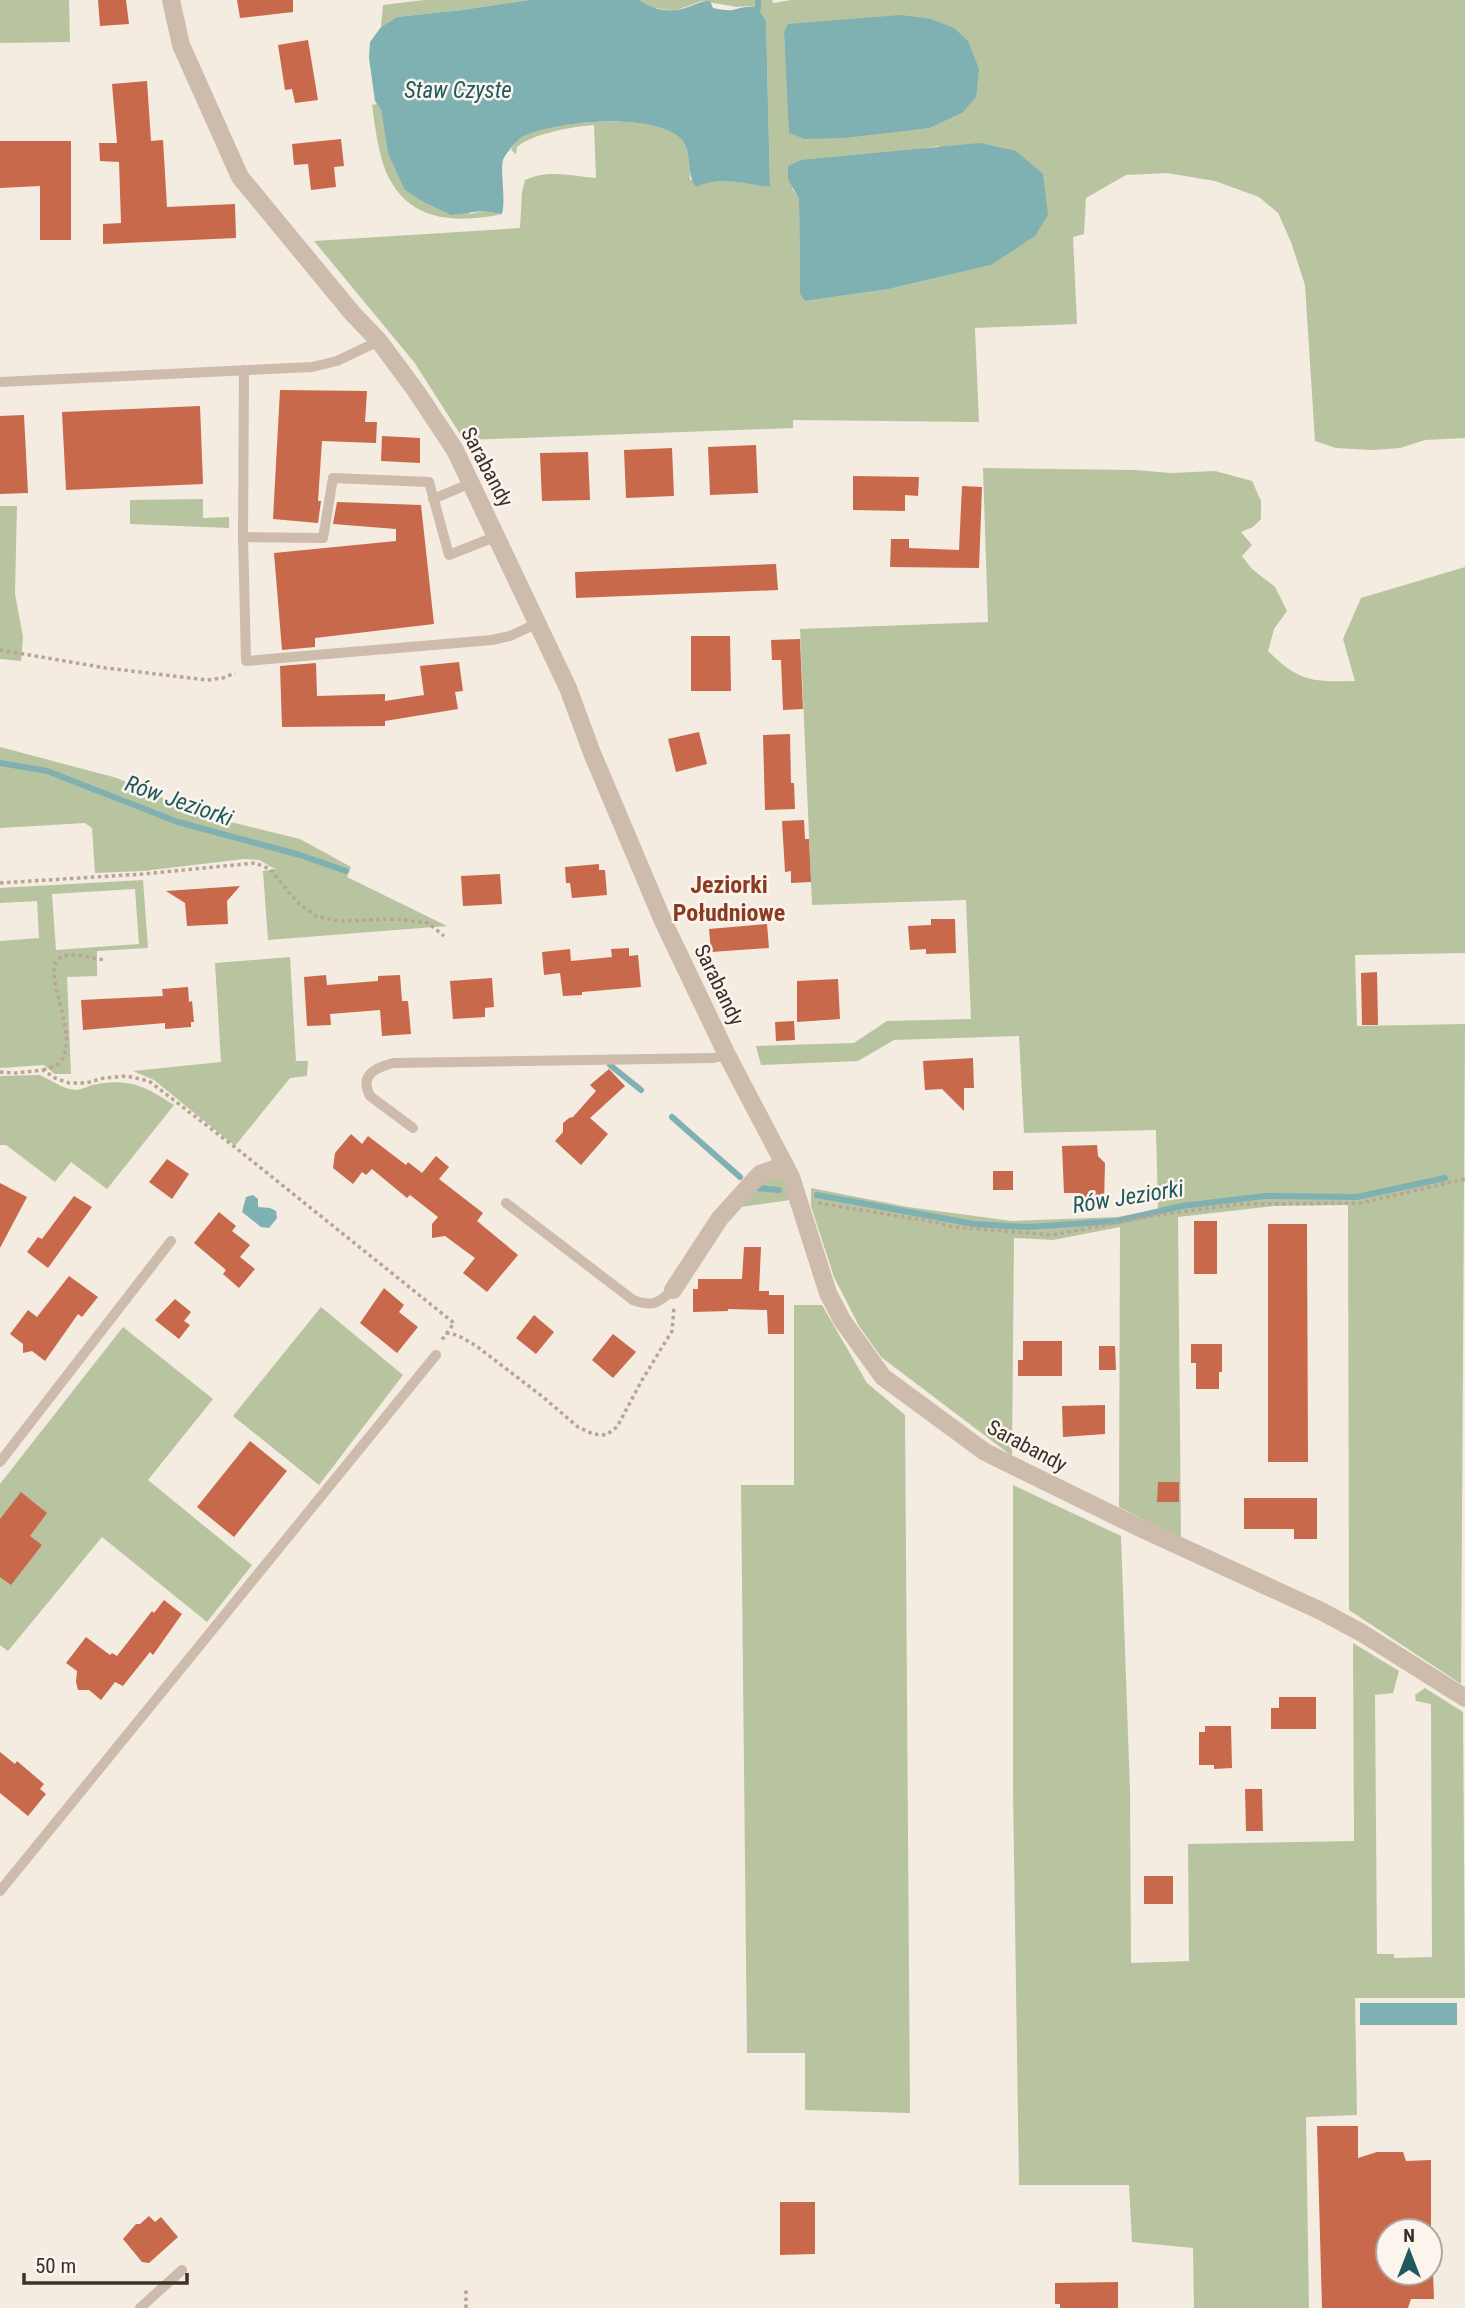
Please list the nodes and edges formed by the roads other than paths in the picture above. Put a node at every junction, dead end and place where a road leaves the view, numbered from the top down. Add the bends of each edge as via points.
1 (172, 0) edge
2 (379, 341) junction
3 (244, 370) junction
4 (0, 382) edge
5 (471, 483) junction
6 (433, 499) junction
7 (497, 536) junction
8 (243, 537) junction
9 (538, 622) junction
10 (727, 1055) junction
11 (413, 1128) dead end
12 (785, 1165) junction
13 (506, 1203) dead end
14 (171, 1241) dead end
15 (673, 1290) joint
16 (436, 1356) dead end
17 (0, 1462) edge
18 (1465, 1698) edge
19 (0, 1891) edge
20 (182, 2270) dead end
21 (139, 2308) edge

1 - 2 street, Sarabandy via 181,45 240,177
2 - 3 lane via 312,367
2 - 5 street, Sarabandy via 455,450
3 - 4 lane
3 - 8 lane
5 - 6 lane
5 - 7 street, Sarabandy
6 - 7 lane via 449,555
6 - 8 lane via 429,482 332,478 323,538
7 - 9 street, Sarabandy
8 - 9 lane via 246,661 492,640
9 - 10 street, Sarabandy via 663,921
10 - 11 lane via 393,1063 370,1072 365,1080 370,1096
10 - 12 street, Sarabandy
12 - 15 street via 760,1174 720,1218
12 - 18 street, Sarabandy via 828,1293 883,1377 985,1452 1321,1611
13 - 15 lane via 633,1300 648,1305
14 - 17 lane
16 - 19 lane
20 - 21 lane

